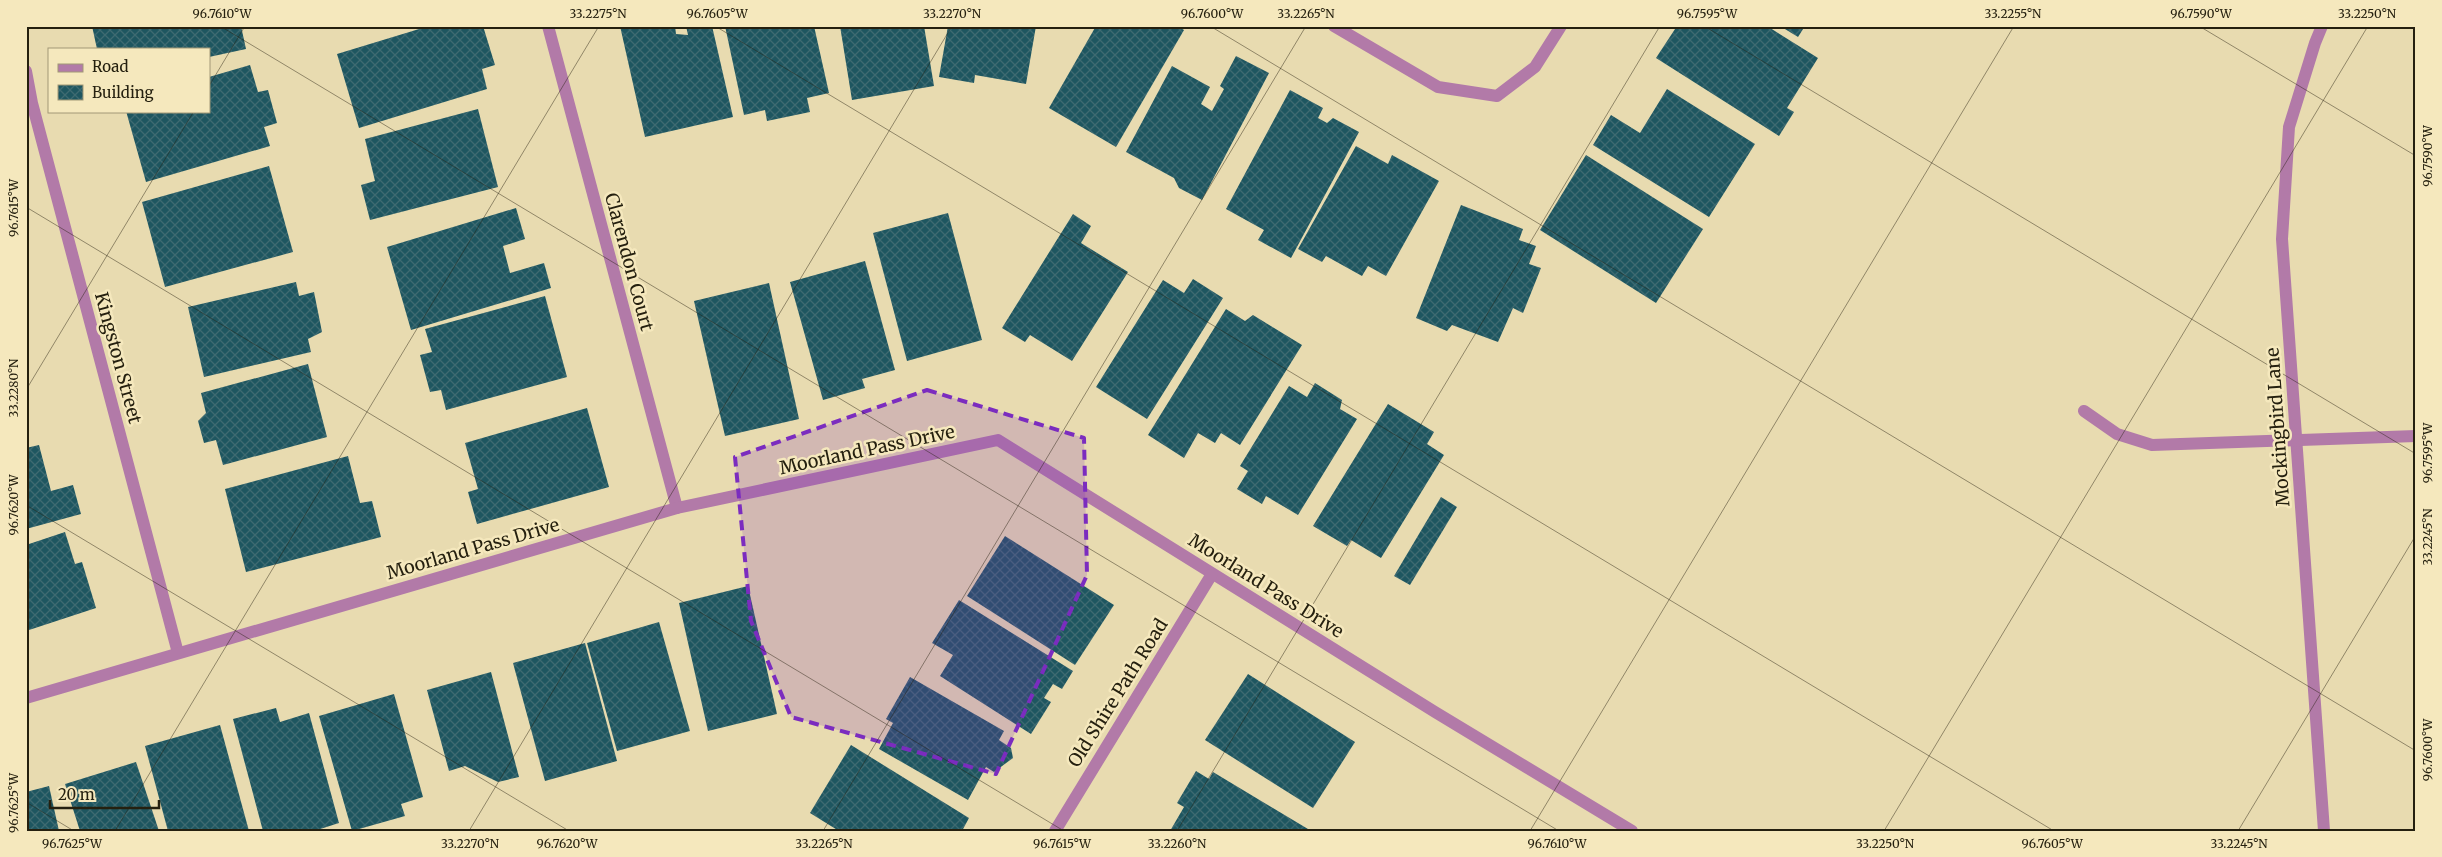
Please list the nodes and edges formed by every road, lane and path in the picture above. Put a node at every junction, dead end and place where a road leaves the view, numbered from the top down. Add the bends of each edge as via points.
1 (548, 26) edge
2 (1334, 26) edge
3 (1561, 26) edge
4 (2322, 26) edge
5 (26, 71) edge
6 (2084, 411) dead end
7 (2416, 436) edge
8 (2296, 442) junction
9 (677, 508) junction
10 (1212, 574) junction
11 (178, 653) junction
12 (26, 698) edge
13 (1055, 831) edge
14 (1632, 831) edge
15 (2324, 831) edge

1 - 9 street, Clarendon Court
2 - 3 street via 1438,87 1496,96 1535,67
4 - 8 street, Mockingbird Lane via 2289,127 2282,239
5 - 11 street, Kingston Street via 34,113
6 - 8 street via 2117,434 2152,445
7 - 8 street
8 - 15 street, Mockingbird Lane
9 - 10 street, Moorland Pass Drive via 998,440
9 - 11 street, Moorland Pass Drive
10 - 13 street, Old Shire Path Road
10 - 14 street, Moorland Pass Drive
11 - 12 street, Moorland Pass Drive

